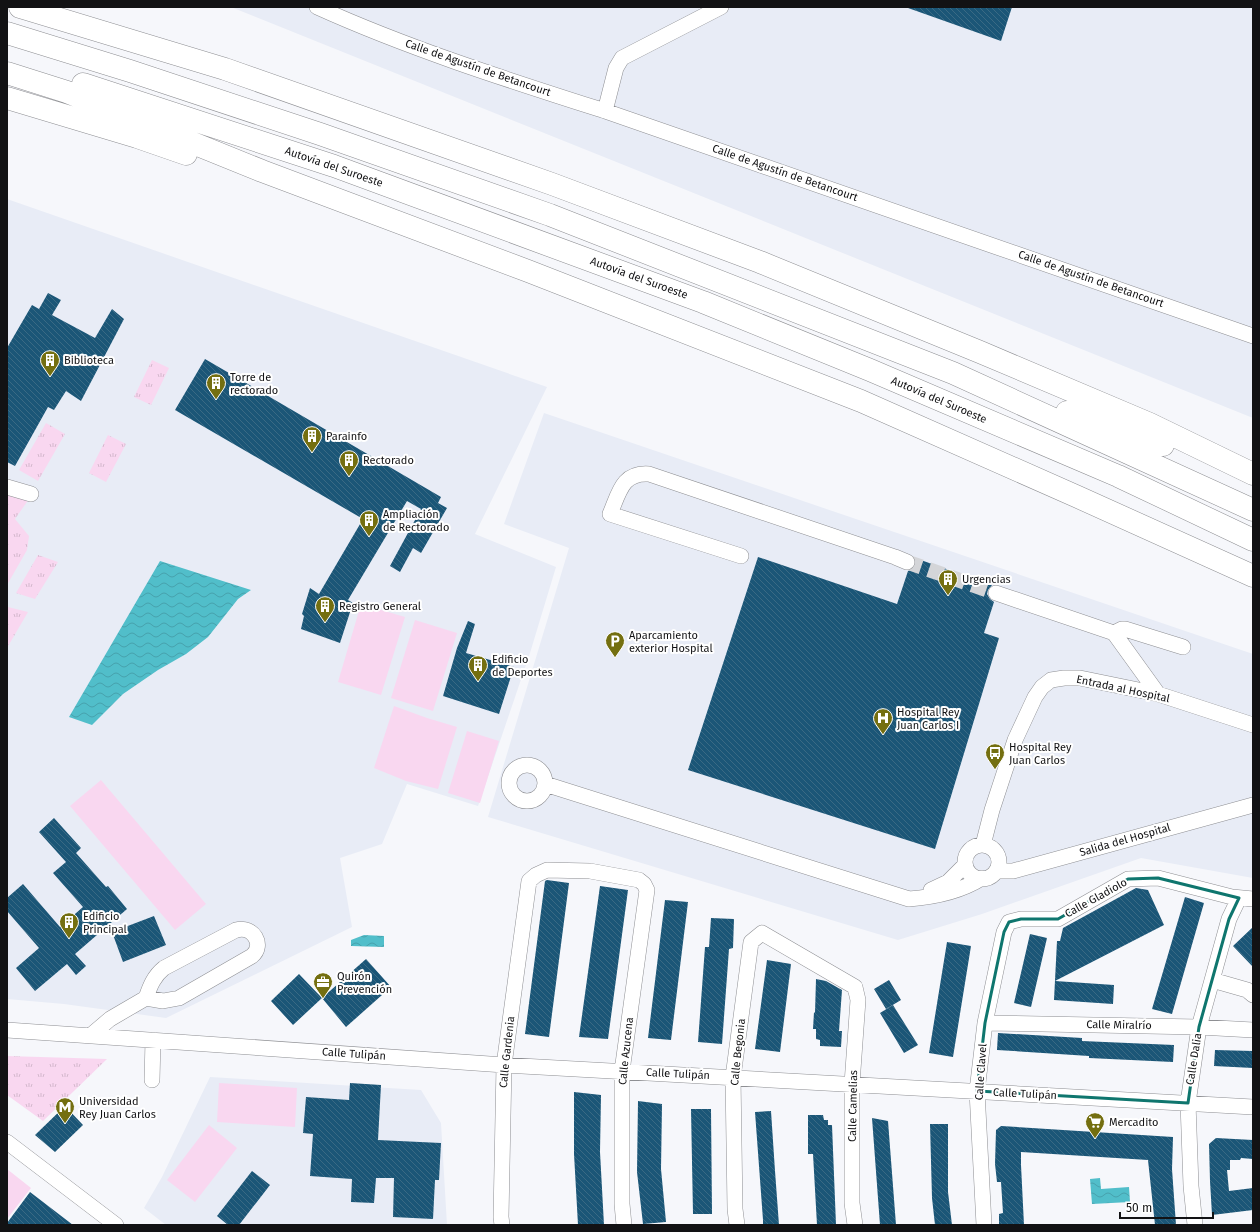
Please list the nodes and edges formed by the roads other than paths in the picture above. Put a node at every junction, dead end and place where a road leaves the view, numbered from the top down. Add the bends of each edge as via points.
1 (20, 7) edge
2 (317, 7) edge
3 (721, 7) edge
4 (7, 33) edge
5 (7, 62) edge
6 (7, 73) edge
7 (7, 98) edge
8 (605, 111) junction
9 (390, 219) junction
10 (1253, 336) edge
11 (953, 373) junction
12 (1150, 424) junction
13 (1253, 461) edge
14 (1253, 475) edge
15 (7, 487) edge
16 (31, 494) dead end
17 (1253, 510) edge
18 (1253, 540) edge
19 (741, 556) dead end
20 (907, 562) tunnel mouth
21 (1253, 576) edge
22 (996, 593) tunnel mouth
23 (1114, 634) junction
24 (1183, 647) dead end
25 (1158, 694) junction
26 (1253, 725) edge
27 (545, 784) dead end
28 (1253, 805) edge
29 (983, 845) junction
30 (965, 865) junction
31 (996, 871) junction
32 (982, 878) junction
33 (529, 881) joint
34 (909, 899) junction
35 (1246, 899) edge
36 (1009, 922) joint
37 (1212, 980) junction
38 (855, 987) joint
39 (1253, 995) edge
40 (146, 998) junction
41 (985, 1023) junction
42 (1199, 1027) junction
43 (7, 1030) edge
44 (1253, 1030) edge
45 (90, 1036) junction
46 (153, 1040) junction
47 (504, 1065) junction
48 (622, 1071) junction
49 (733, 1077) junction
50 (152, 1080) dead end
51 (852, 1084) junction
52 (977, 1091) junction
53 (1188, 1103) junction
54 (1253, 1107) edge
55 (7, 1142) edge
56 (112, 1224) edge
57 (502, 1225) edge
58 (624, 1225) edge
59 (737, 1225) edge
60 (855, 1225) edge
61 (984, 1225) edge
62 (1195, 1225) edge

1 - 12 highway via 225,69 552,184 760,262
2 - 8 street, Calle de Agustín de Betancourt via 369,30 517,83
3 - 8 street via 622,58 616,68
4 - 11 highway via 320,134 550,215
5 - 18 highway, Autovía del Suroeste via 334,166 703,302 1118,476
6 - 9 highway via 67,92 262,171
7 - 9 highway via 137,137 294,191
8 - 10 street, Calle de Agustín de Betancourt
9 - 21 highway via 861,401
11 - 14 highway
11 - 17 highway
12 - 13 highway
12 - 14 highway
15 - 16 street
19 - 20 street via 610,514 625,481 636,474 650,474
22 - 23 street
23 - 24 street via 1125,629
23 - 25 street
25 - 26 street, Entrada al Hospital
25 - 29 street, Entrada al Hospital via 1080,678 1051,680 1042,687 1030,706 1015,740
27 - 34 street
28 - 31 street, Salida del Hospital via 1013,871
29 - 30 street via 969,851
29 - 31 street via 997,854
30 - 32 street via 971,874
30 - 34 street via 948,882
31 - 32 street
32 - 34 street via 954,891 928,898
33 - 47 street, Calle Gardenia
33 - 48 street, Calle Azucena via 547,870 590,871 639,880 647,890
35 - 36 street, Calle Gladiolo via 1158,878 1128,879 1058,919 1022,919
35 - 37 street, Calle Dalia via 1229,919
36 - 41 street, Calle Clavel via 1004,932
37 - 39 street via 1247,990
37 - 42 street, Calle Dalia
38 - 49 street, Calle Begonia via 762,933 751,942
38 - 51 street, Calle Camelias via 858,1000
40 - 40 street via 179,998 252,956 258,948 253,934 244,929 236,930 164,968 153,980
40 - 45 street via 110,1019
41 - 42 street, Calle Miralrío
41 - 52 street, Calle Clavel
42 - 44 street, Calle Miralrío
42 - 53 street, Calle Dalia
43 - 45 street, Calle Tulipán
45 - 46 street, Calle Tulipán
46 - 47 street, Calle Tulipán
46 - 50 street
47 - 48 street, Calle Tulipán
47 - 57 street, Calle Gardenia
48 - 49 street, Calle Tulipán
48 - 58 street, Calle Azucena
49 - 51 street, Calle Tulipán
49 - 59 street, Calle Begonia
51 - 52 street, Calle Tulipán
51 - 60 street, Calle Camelias via 852,1203
52 - 53 street, Calle Tulipán
52 - 61 street, Calle Clavel
53 - 54 street, Calle Tulipán
53 - 62 street, Calle Dalia
55 - 56 street

